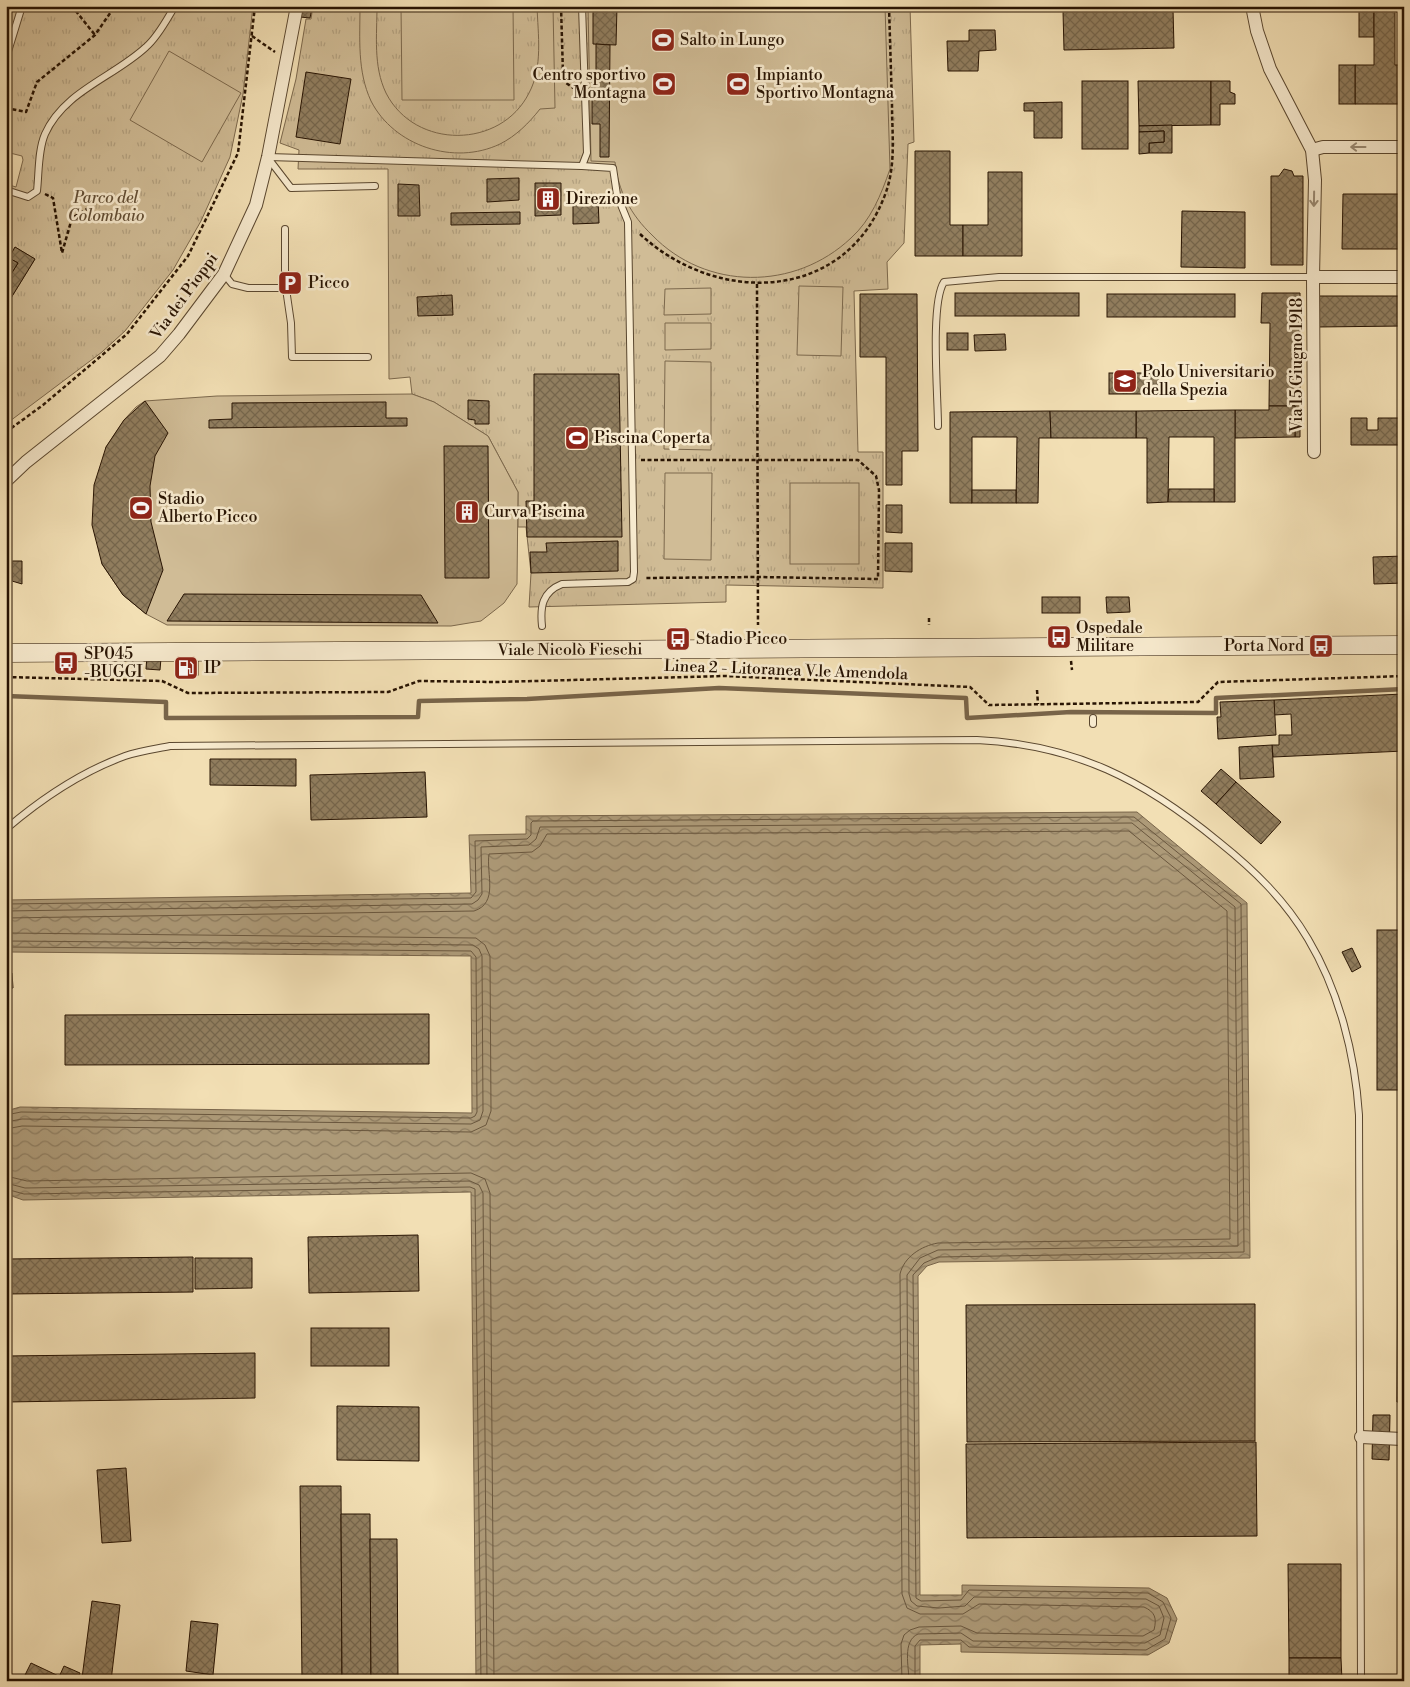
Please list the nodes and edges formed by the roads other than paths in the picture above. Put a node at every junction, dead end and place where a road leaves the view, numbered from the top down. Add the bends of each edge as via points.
1 (22, 6) edge
2 (175, 6) edge
3 (297, 6) edge
4 (582, 6) edge
5 (1252, 6) edge
6 (6, 58) edge
7 (1404, 147) edge
8 (1312, 150) junction
9 (268, 157) junction
10 (582, 166) junction
11 (375, 186) dead end
12 (6, 190) edge
13 (285, 229) dead end
14 (224, 274) junction
15 (1313, 277) junction
16 (1404, 277) edge
17 (287, 288) junction
18 (368, 357) dead end
19 (938, 426) dead end
20 (1314, 452) dead end
21 (6, 481) edge
22 (542, 626) dead end
23 (1404, 645) edge
24 (6, 653) edge
25 (6, 829) edge
26 (1361, 1437) junction
27 (1402, 1439) dead end
28 (1361, 1681) edge

1 - 6 lane
2 - 12 lane via 148,46 109,76 78,94 55,117 45,135 37,190 28,197
3 - 9 street, Via dei Pioppi
4 - 10 lane via 587,153
5 - 8 street, Via 15 Giugno 1918 via 1270,69
7 -> 8 street via 1323,147
8 -> 15 street, Via 15 Giugno 1918 via 1315,180
9 - 10 lane
9 - 11 lane via 291,188
9 - 14 street, Via dei Pioppi via 256,205
10 - 22 lane via 613,168 617,195 628,222 635,566 633,579 562,584 553,588 540,607
13 - 17 lane
14 - 17 lane via 232,284 248,288
14 - 21 street, Via dei Pioppi via 160,356
15 - 16 street, Via 15 Giugno 1918
15 - 19 lane via 1000,278 944,282 939,290 936,313
15 - 20 street, Via 15 Giugno 1918
17 - 18 lane via 292,357
23 - 24 main road, Viale Nicolò Fieschi
25 - 26 lane via 33,806 73,781 125,756 170,746 977,740 1015,742 1056,752 1131,780 1198,824 1253,870 1285,904 1324,968 1337,1005 1352,1055 1359,1115
26 - 27 street
26 - 28 lane

